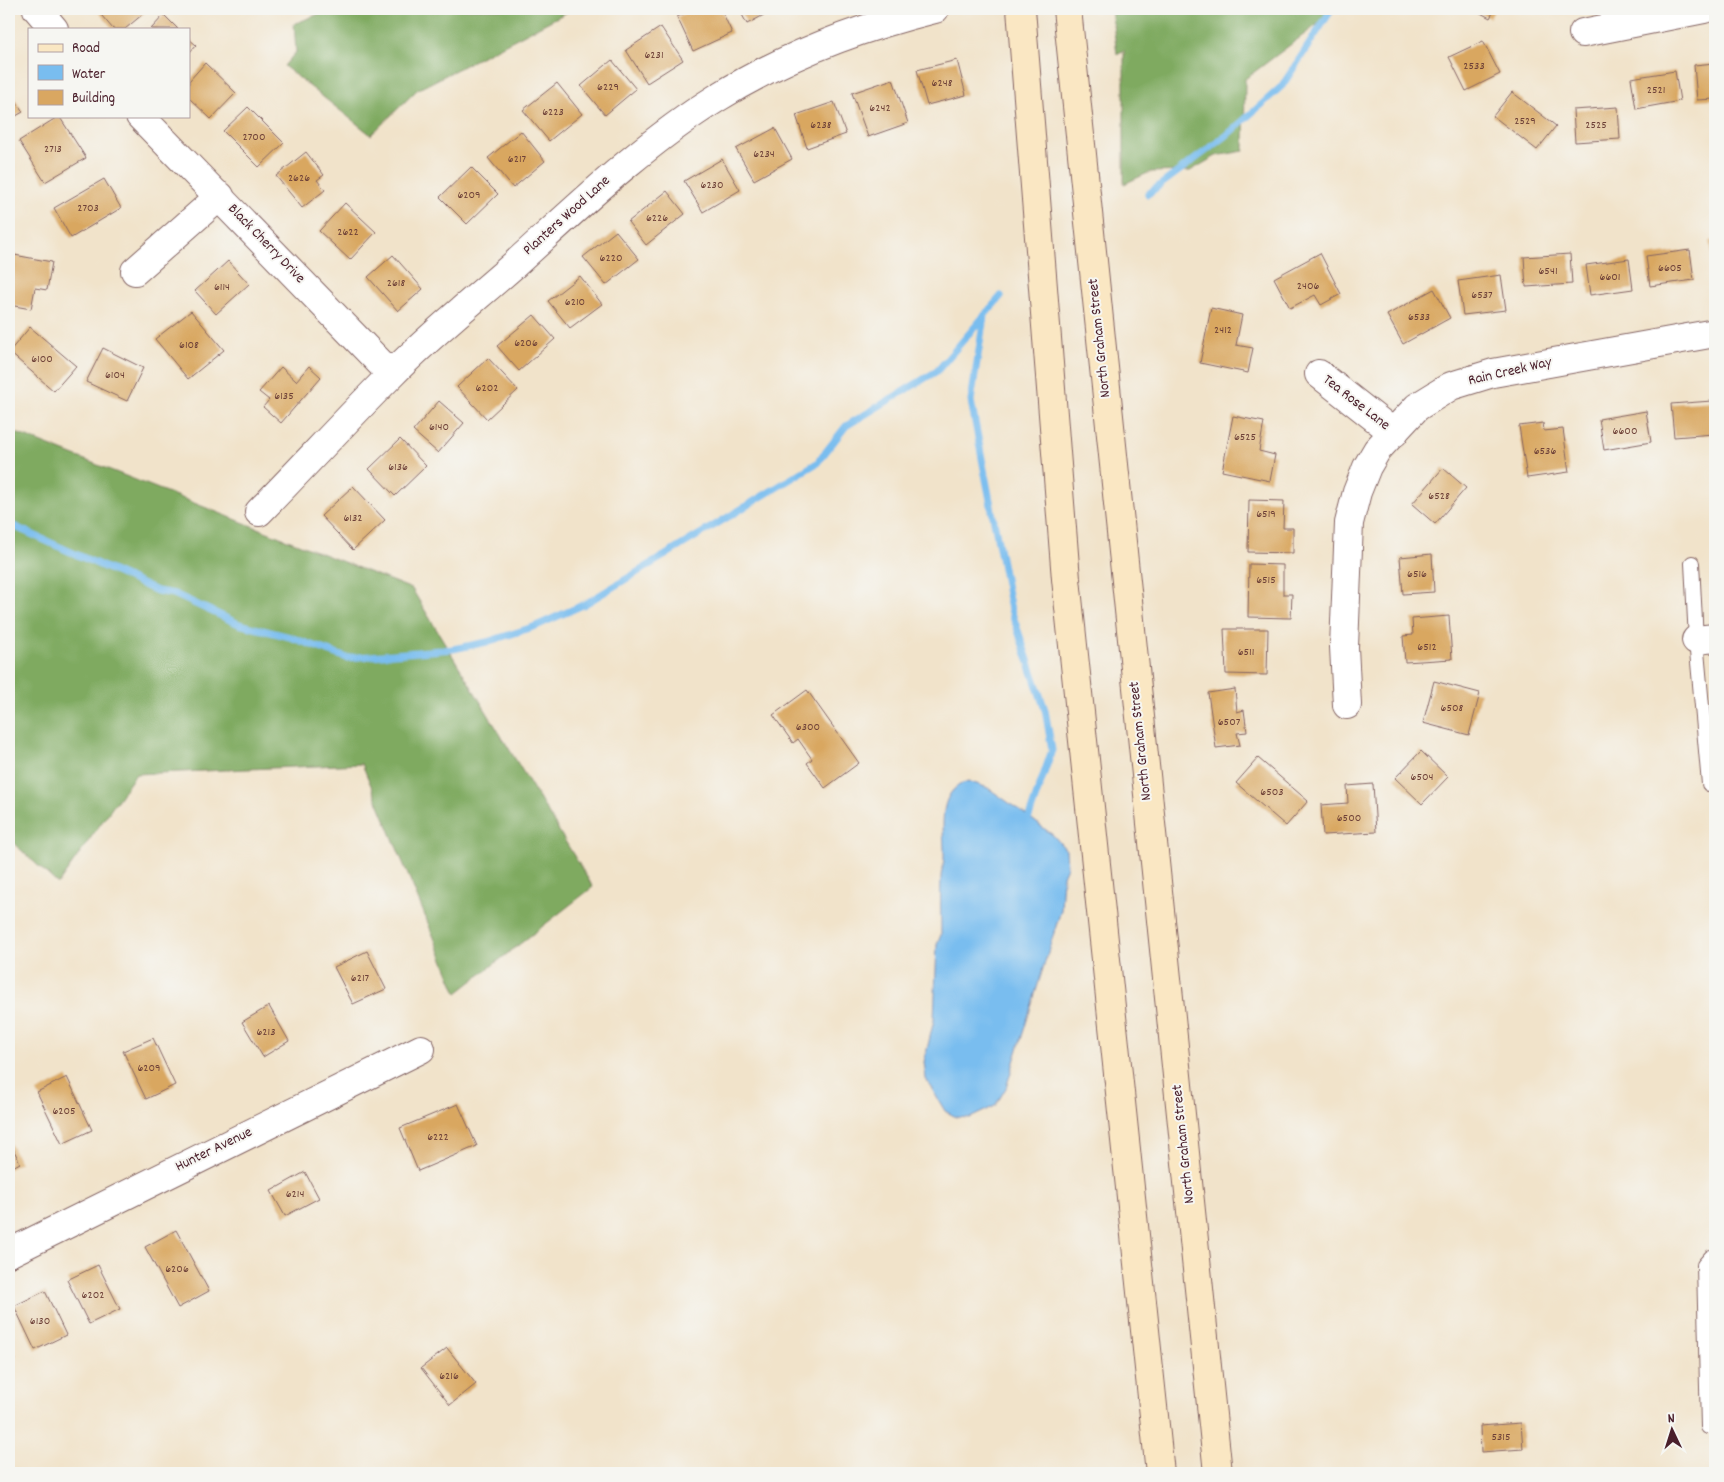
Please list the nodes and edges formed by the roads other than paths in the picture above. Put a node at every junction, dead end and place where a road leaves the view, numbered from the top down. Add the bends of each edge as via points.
1 (36, 9) edge
2 (935, 9) edge
3 (1021, 9) edge
4 (1067, 9) edge
5 (1704, 9) edge
6 (53, 28) edge
7 (1583, 33) dead end
8 (142, 118) edge
9 (220, 196) junction
10 (134, 271) dead end
11 (1715, 333) edge
12 (391, 374) junction
13 (1319, 374) dead end
14 (1394, 433) junction
15 (259, 512) dead end
16 (1692, 562) dead end
17 (1705, 639) edge
18 (1347, 705) dead end
19 (1709, 784) dead end
20 (421, 1049) dead end
21 (9, 1253) edge
22 (1715, 1258) edge
23 (1715, 1427) edge
24 (1160, 1473) edge
25 (1218, 1473) edge

1 - 6 street
2 - 12 street, Planters Wood Lane via 828,42 766,70 716,98 614,174
3 - 24 main road via 1066,579
4 - 25 main road, North Graham Street
5 - 7 street
8 - 9 street, Black Cherry Drive
9 - 10 street
9 - 12 street, Black Cherry Drive
11 - 14 street, Rain Creek Way via 1493,373 1452,386 1417,408
12 - 15 street, Planters Wood Lane
13 - 14 street, Tea Rose Lane
14 - 18 street, Rain Creek Way via 1377,450 1367,467 1349,523 1344,647
16 - 17 lane
17 - 19 lane
20 - 21 street, Hunter Avenue
22 - 23 lane via 1711,1257 1704,1265 1708,1427

